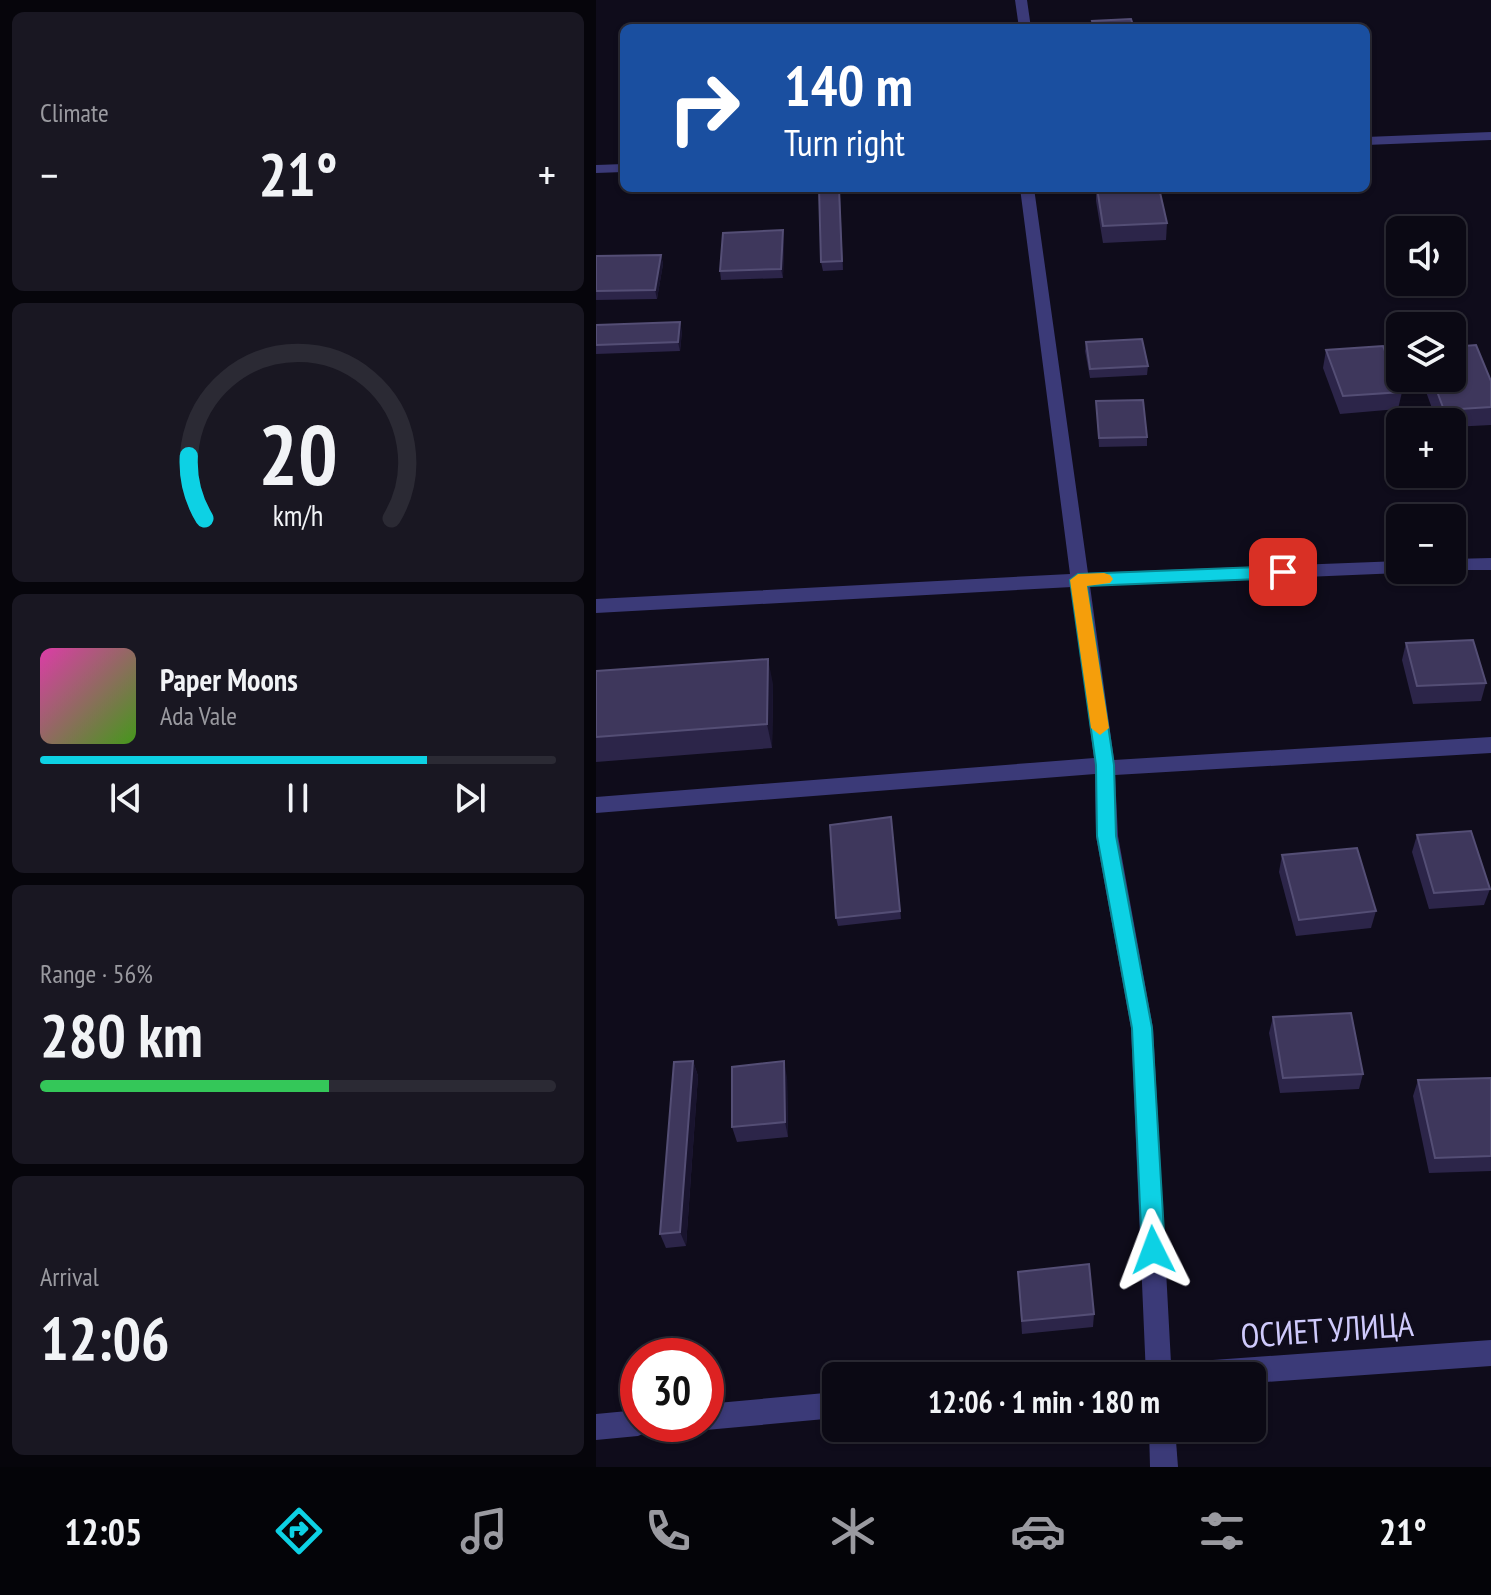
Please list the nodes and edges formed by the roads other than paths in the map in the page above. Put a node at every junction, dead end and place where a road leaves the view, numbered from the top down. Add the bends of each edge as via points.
1 (1021, 0) edge
2 (1024, 24) edge
3 (1491, 136) edge
4 (1370, 141) edge
5 (620, 168) edge
6 (596, 169) edge
7 (1028, 192) edge
8 (1491, 564) edge
9 (1466, 565) edge
10 (1386, 568) edge
11 (1078, 580) junction
12 (596, 606) edge
13 (1491, 745) edge
14 (1105, 766) junction
15 (596, 805) edge
16 (1491, 1353) edge
17 (1158, 1362) edge
18 (1266, 1369) edge
19 (822, 1406) edge
20 (724, 1415) edge
21 (620, 1425) edge
22 (596, 1427) edge
23 (1163, 1442) edge
24 (1164, 1467) edge

1 - 2 street
3 - 4 street
5 - 6 street
7 - 11 street
8 - 9 street
10 - 11 street
11 - 12 street
11 - 14 street
13 - 14 street
14 - 15 street
14 - 17 street via 1107,836 1142,1028
16 - 18 street, ОСИЕТ УЛИЦА
19 - 20 street
21 - 22 street
23 - 24 street

